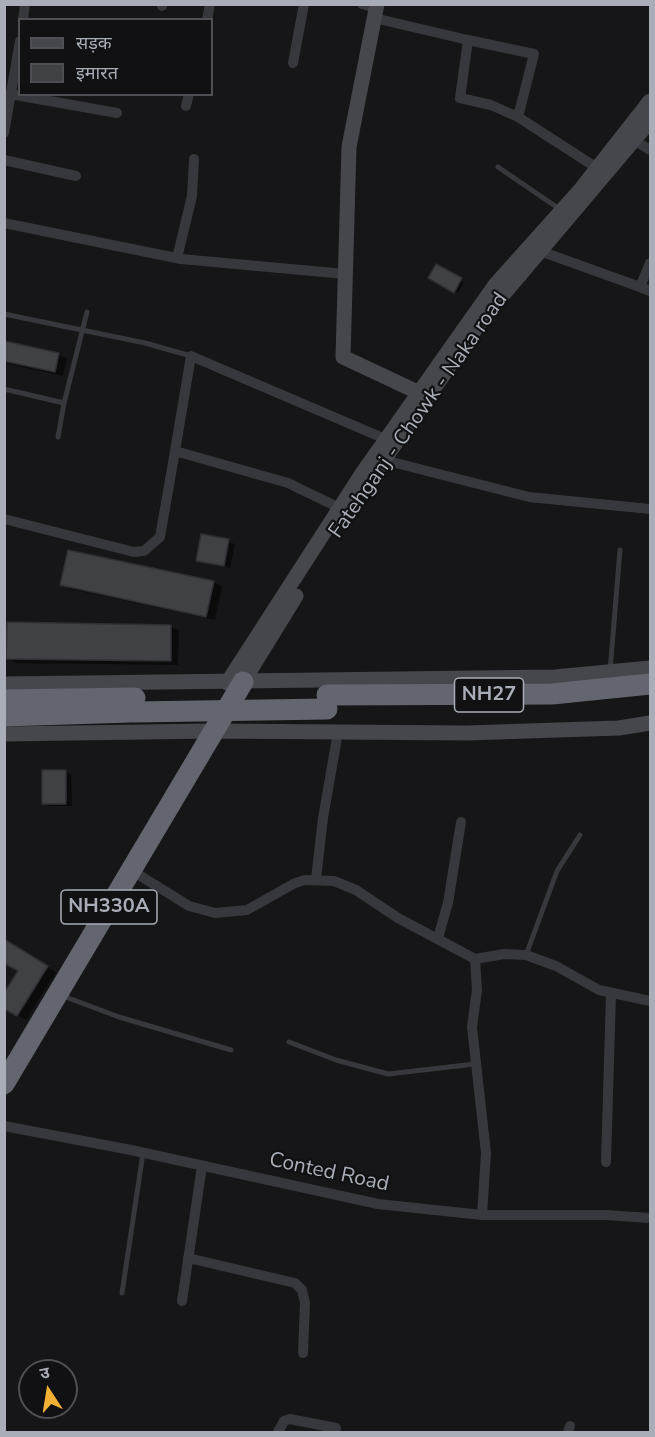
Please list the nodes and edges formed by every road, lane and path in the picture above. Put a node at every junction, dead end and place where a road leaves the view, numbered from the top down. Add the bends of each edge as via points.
1 (304, 4) edge
2 (372, 9) edge
3 (468, 40) junction
4 (18, 52) edge
5 (293, 63) dead end
6 (10, 94) junction
7 (18, 95) edge
8 (21, 96) edge
9 (651, 101) edge
10 (117, 113) dead end
11 (518, 117) junction
12 (651, 121) edge
13 (4, 133) edge
14 (634, 141) junction
15 (651, 150) edge
16 (194, 159) dead end
17 (4, 160) edge
18 (498, 167) dead end
19 (597, 168) junction
20 (76, 176) dead end
21 (566, 213) junction
22 (4, 223) edge
23 (540, 251) junction
24 (177, 258) junction
25 (651, 263) edge
26 (345, 274) junction
27 (645, 289) edge
28 (87, 312) dead end
29 (4, 314) edge
30 (83, 330) junction
31 (191, 356) junction
32 (4, 389) edge
33 (423, 394) junction
34 (64, 403) junction
35 (58, 437) dead end
36 (390, 441) junction
37 (175, 451) junction
38 (384, 460) junction
39 (651, 509) edge
40 (344, 510) junction
41 (4, 519) edge
42 (620, 550) dead end
43 (651, 668) edge
44 (610, 673) junction
45 (235, 682) junction
46 (4, 684) edge
47 (651, 684) edge
48 (651, 698) edge
49 (4, 700) edge
50 (327, 702) junction
51 (135, 705) junction
52 (4, 716) edge
53 (651, 723) edge
54 (206, 731) junction
55 (338, 732) junction
56 (4, 734) edge
57 (461, 822) dead end
58 (580, 835) dead end
59 (131, 870) junction
60 (316, 879) junction
61 (438, 939) junction
62 (526, 955) junction
63 (475, 959) junction
64 (611, 993) junction
65 (58, 994) junction
66 (651, 1002) edge
67 (289, 1042) dead end
68 (231, 1050) dead end
69 (475, 1064) junction
70 (4, 1067) edge
71 (4, 1084) edge
72 (4, 1126) edge
73 (142, 1153) junction
74 (606, 1162) dead end
75 (202, 1166) junction
76 (482, 1215) junction
77 (651, 1218) edge
78 (188, 1258) junction
79 (122, 1293) dead end
80 (182, 1301) dead end
81 (303, 1353) dead end
82 (336, 1428) dead end
83 (278, 1432) edge

1 - 5 street
2 - 3 street
2 - 26 street via 349,147
3 - 11 street via 460,98
3 - 11 street via 534,54
4 - 6 street
6 - 7 street
6 - 13 street
8 - 10 street
9 - 19 street
11 - 19 street
12 - 14 street, Fatehganj - Chowk - Naka road
14 - 15 street
14 - 21 street, Fatehganj - Chowk - Naka road
16 - 24 street via 192,196
17 - 20 street
18 - 21 lane
19 - 21 street
21 - 23 street, Fatehganj - Chowk - Naka road
21 - 33 street via 495,285
22 - 24 street
23 - 27 street
23 - 33 street, Fatehganj - Chowk - Naka road
24 - 26 street
25 - 27 street
26 - 33 street via 343,357
28 - 30 lane
29 - 30 lane
30 - 31 lane
30 - 34 lane
31 - 36 street
31 - 37 street
32 - 34 lane
33 - 36 street
34 - 35 lane
36 - 38 street, Fatehganj - Chowk - Naka road
36 - 40 street
37 - 40 street via 288,483
37 - 41 street via 160,537 144,551 134,552
38 - 39 street via 529,497
38 - 40 street, Fatehganj - Chowk - Naka road
40 - 45 street, Fatehganj - Chowk - Naka road
42 - 44 lane
43 - 44 street
44 - 45 street
45 - 46 street
45 - 54 highway, Fatehganj - Chowk - Naka road / NH330A
47 - 50 highway, NH27 via 552,694
48 - 50 highway, NH27 via 561,706
49 - 51 highway, NH27
50 - 51 highway, NH27, bridge
51 - 52 highway, NH27
53 - 55 street via 619,728 467,733
54 - 55 street
54 - 56 street
54 - 59 highway, NH330A
54 - 70 highway, NH330A
55 - 60 street
57 - 61 street
58 - 62 lane via 557,871
59 - 60 street via 189,906 215,913 247,910 295,883
59 - 65 highway, NH330A
60 - 61 street via 351,887
61 - 63 street
62 - 63 street
62 - 64 street
63 - 69 street
64 - 66 street
64 - 74 street
65 - 68 lane via 119,1017
65 - 71 highway, NH330A
67 - 69 lane via 388,1074
69 - 76 street via 486,1153
72 - 73 street, Conted Road
73 - 75 street, Conted Road
73 - 79 lane
75 - 76 street, Conted Road via 378,1204
75 - 78 street
76 - 77 street, Conted Road
78 - 80 street
78 - 81 street via 295,1282 305,1303
82 - 83 street via 290,1419 284,1421

